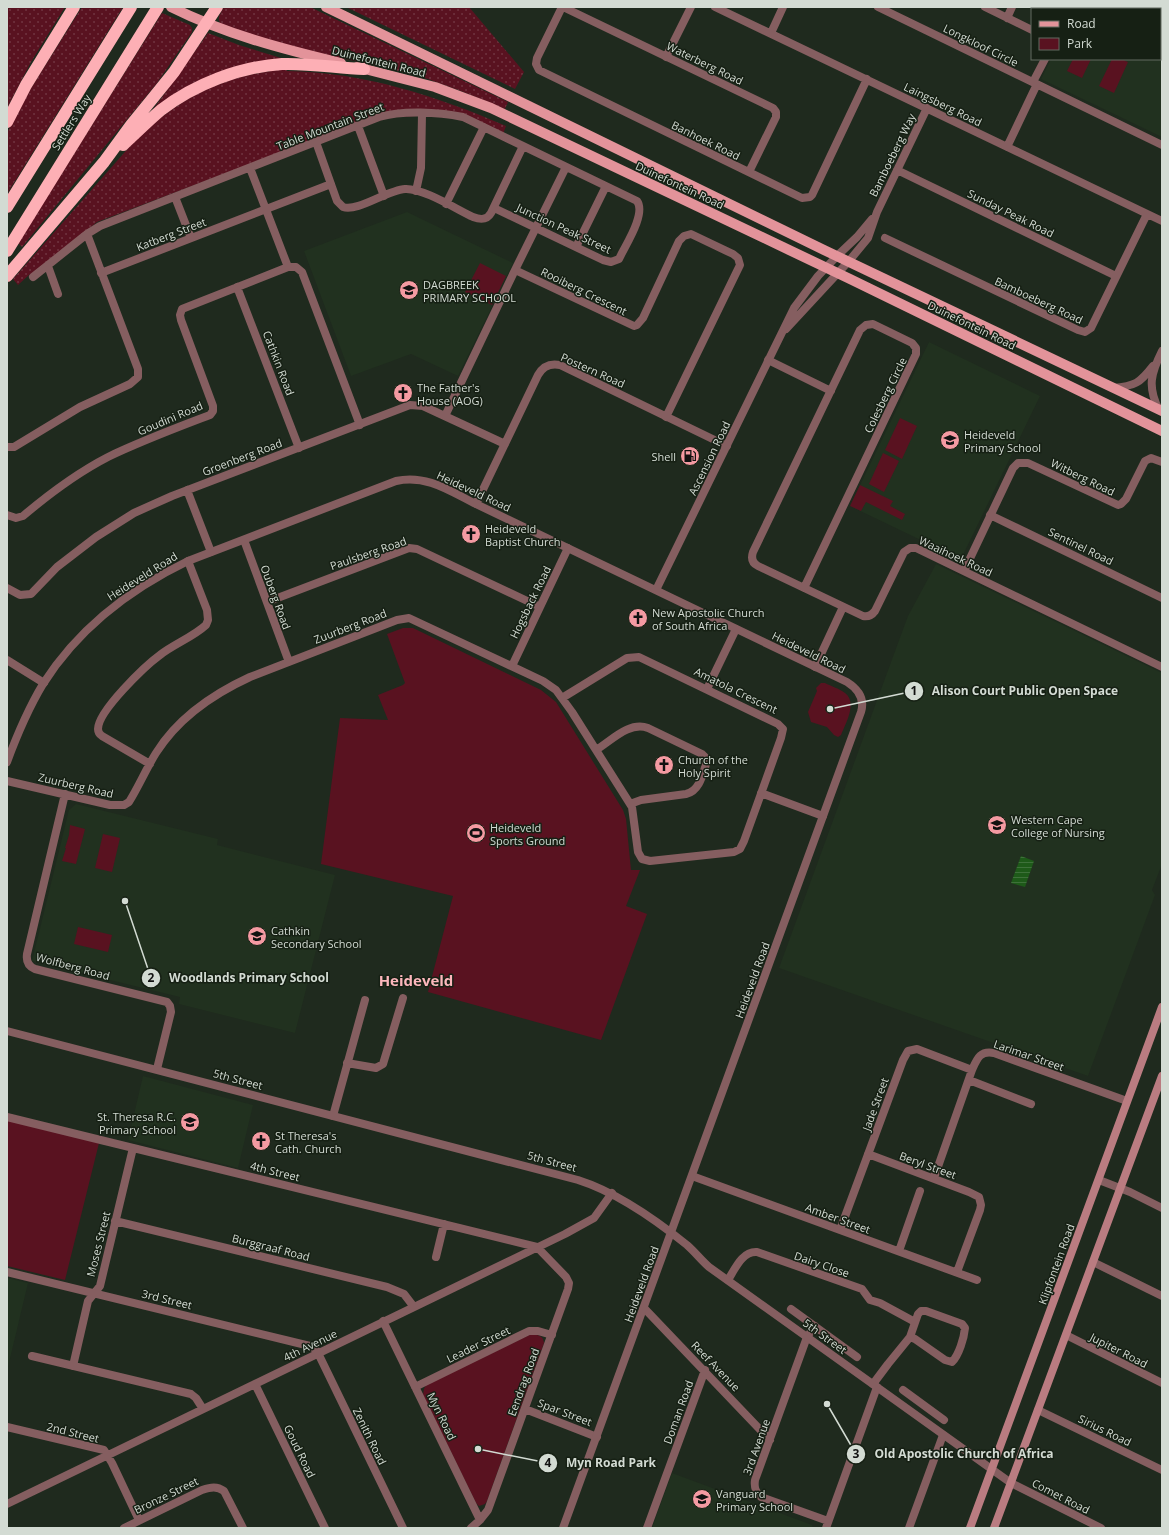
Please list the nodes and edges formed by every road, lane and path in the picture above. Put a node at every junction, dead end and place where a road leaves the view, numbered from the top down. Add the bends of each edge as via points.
1 (74, 7) edge
2 (131, 7) edge
3 (158, 7) edge
4 (170, 7) edge
5 (217, 7) edge
6 (326, 7) edge
7 (562, 7) edge
8 (691, 7) edge
9 (715, 7) edge
10 (783, 7) edge
11 (878, 7) edge
12 (985, 7) edge
13 (1012, 7) edge
14 (1007, 18) junction
15 (206, 23) junction
16 (1031, 30) edge
17 (770, 33) junction
18 (666, 57) junction
19 (1045, 60) edge
20 (364, 69) junction
21 (867, 79) junction
22 (1035, 83) junction
23 (927, 108) junction
24 (422, 114) junction
25 (7, 122) edge
26 (358, 126) junction
27 (484, 127) junction
28 (316, 142) junction
29 (1162, 145) edge
30 (523, 146) junction
31 (1007, 147) junction
32 (104, 162) junction
33 (566, 167) junction
34 (250, 168) junction
35 (897, 170) junction
36 (749, 172) junction
37 (331, 184) junction
38 (606, 186) junction
39 (416, 191) junction
40 (384, 196) junction
41 (175, 197) junction
42 (446, 204) junction
43 (7, 207) edge
44 (494, 208) junction
45 (640, 208) joint
46 (265, 209) junction
47 (877, 212) junction
48 (1147, 214) junction
49 (1162, 221) edge
50 (536, 228) junction
51 (87, 234) junction
52 (191, 238) junction
53 (885, 238) dead end
54 (576, 247) junction
55 (7, 251) edge
56 (837, 256) junction
57 (849, 261) junction
58 (48, 266) junction
59 (288, 267) junction
60 (826, 267) junction
61 (515, 270) junction
62 (101, 272) junction
63 (838, 273) junction
64 (7, 276) edge
65 (1116, 276) junction
66 (33, 277) dead end
67 (237, 287) junction
68 (58, 294) dead end
69 (781, 334) junction
70 (1162, 351) edge
71 (768, 360) junction
72 (1156, 363) junction
73 (1112, 388) junction
74 (831, 391) junction
75 (1160, 411) edge
76 (445, 416) junction
77 (666, 417) junction
78 (360, 424) junction
79 (1162, 431) edge
80 (505, 444) junction
81 (727, 446) junction
82 (7, 447) edge
83 (299, 448) junction
84 (1162, 462) edge
85 (186, 490) junction
86 (476, 504) junction
87 (7, 515) edge
88 (990, 515) junction
89 (244, 540) junction
90 (568, 548) junction
91 (211, 552) junction
92 (752, 560) joint
93 (188, 561) junction
94 (964, 571) junction
95 (7, 588) edge
96 (804, 588) junction
97 (656, 590) junction
98 (1162, 598) edge
99 (267, 602) junction
100 (540, 607) junction
101 (843, 607) junction
102 (736, 629) junction
103 (7, 660) edge
104 (289, 662) junction
105 (512, 666) junction
106 (815, 667) junction
107 (1162, 667) edge
108 (44, 683) junction
109 (707, 688) junction
110 (562, 698) junction
111 (596, 750) junction
112 (7, 762) edge
113 (150, 764) junction
114 (7, 780) edge
115 (761, 793) junction
116 (65, 794) junction
117 (630, 804) junction
118 (823, 816) junction
119 (642, 859) joint
120 (403, 998) dead end
121 (365, 1000) dead end
122 (1162, 1007) edge
123 (7, 1031) edge
124 (347, 1063) junction
125 (157, 1069) junction
126 (972, 1070) junction
127 (1162, 1076) edge
128 (969, 1080) junction
129 (1127, 1101) junction
130 (1031, 1104) dead end
131 (333, 1116) junction
132 (7, 1117) edge
133 (133, 1148) junction
134 (868, 1154) junction
135 (692, 1176) junction
136 (934, 1178) junction
137 (1099, 1180) junction
138 (1120, 1188) junction
139 (920, 1191) dead end
140 (612, 1193) junction
141 (1162, 1208) edge
142 (115, 1221) junction
143 (444, 1224) junction
144 (840, 1230) junction
145 (671, 1233) junction
146 (537, 1246) junction
147 (899, 1251) junction
148 (436, 1257) dead end
149 (1093, 1262) junction
150 (7, 1272) edge
151 (957, 1272) junction
152 (728, 1280) junction
153 (977, 1280) dead end
154 (94, 1293) junction
155 (1162, 1296) edge
156 (414, 1307) junction
157 (644, 1308) junction
158 (791, 1309) dead end
159 (383, 1321) junction
160 (915, 1322) junction
161 (815, 1326) junction
162 (552, 1335) junction
163 (1066, 1335) junction
164 (807, 1337) junction
165 (910, 1337) junction
166 (318, 1353) junction
167 (32, 1356) dead end
168 (857, 1357) dead end
169 (73, 1366) junction
170 (705, 1370) junction
171 (255, 1384) junction
172 (1162, 1384) edge
173 (875, 1386) junction
174 (415, 1387) junction
175 (903, 1390) dead end
176 (920, 1402) junction
177 (203, 1409) junction
178 (525, 1409) junction
179 (1038, 1410) junction
180 (912, 1413) junction
181 (944, 1420) dead end
182 (7, 1427) edge
183 (943, 1435) junction
184 (597, 1436) junction
185 (770, 1440) junction
186 (107, 1456) junction
187 (992, 1469) junction
188 (1162, 1470) edge
189 (1011, 1483) junction
190 (7, 1504) edge
191 (139, 1520) junction
192 (480, 1520) junction
193 (827, 1525) edge
194 (124, 1528) edge
195 (243, 1528) edge
196 (325, 1528) edge
197 (403, 1528) edge
198 (470, 1528) edge
199 (563, 1528) edge
200 (646, 1528) edge
201 (909, 1528) edge
202 (970, 1528) edge
203 (994, 1528) edge
204 (1101, 1528) edge

1 - 25 highway via 41,59
2 - 43 highway, Settlers Way
3 - 55 highway, Settlers Way
4 - 15 main road, Duinefontein Road
5 - 15 highway
6 - 56 main road, Duinefontein Road
7 - 18 street, Waterberg Road
7 - 36 street, Banhoek Road via 537,58 539,70
8 - 18 street
9 - 17 street, Laingsberg Road
10 - 17 street
11 - 22 street, Longkloof Circle
12 - 14 street
13 - 14 street
14 - 16 street
15 - 20 main road, Duinefontein Road via 280,49
15 - 32 highway via 174,72
17 - 21 street, Laingsberg Road
18 - 36 street, Waterberg Road via 775,110 776,117
19 - 22 street
20 - 32 highway via 280,64 230,74 184,96 162,110
20 - 60 main road, Duinefontein Road via 442,90 491,108
21 - 23 street, Laingsberg Road
21 - 36 street, Banhoek Road via 810,197 798,196
22 - 29 street, Longkloof Circle
22 - 31 street
23 - 31 street, Laingsberg Road
23 - 35 street, Bamboeberg Way
24 - 26 street, Table Mountain Street via 387,115
24 - 27 street, Table Mountain Street via 459,116
24 - 39 street via 421,168
26 - 28 street, Table Mountain Street
26 - 40 street
27 - 30 street, Table Mountain Street
27 - 42 street
28 - 34 street, Table Mountain Street
28 - 37 street
30 - 33 street, Table Mountain Street
30 - 44 street
31 - 48 street, Laingsberg Road
32 - 64 highway
33 - 38 street, Table Mountain Street
33 - 50 street
34 - 41 street, Table Mountain Street
34 - 46 street
35 - 47 street, Bamboeberg Way
35 - 65 street, Sunday Peak Road
37 - 40 street via 338,203 345,208
37 - 46 street, Katberg Street
38 - 45 street, Table Mountain Street via 637,201
38 - 54 street
39 - 40 street via 404,189
39 - 42 street
41 - 51 street, Table Mountain Street via 100,226
41 - 52 street
42 - 44 street via 482,220 489,216
44 - 50 street, Junction Peak Street
45 - 54 street, Junction Peak Street via 621,255 614,261 603,260
46 - 52 street, Katberg Street
46 - 59 street
47 - 56 street, Bamboeberg Way via 858,237
47 - 57 street, Bamboeberg Way via 865,242
48 - 49 street, Laingsberg Road
48 - 65 street, Bamboeberg Road
50 - 54 street, Junction Peak Street
50 - 61 street
51 - 58 street, Table Mountain Street
51 - 62 street
52 - 62 street, Katberg Street
53 - 65 street, Bamboeberg Road via 1083,332 1088,332 1091,328
56 - 57 main road, Duinefontein Road
56 - 60 street, Bamboeberg Way
57 - 63 street, Bamboeberg Way
57 - 73 main road, Duinefontein Road
58 - 66 street, Table Mountain Street
58 - 68 street
59 - 67 street, Goudini Road
59 - 78 street via 296,267 302,272
60 - 63 main road, Duinefontein Road
60 - 69 street, Ascension Road via 796,304
61 - 76 street
61 - 77 street, Rooiberg Crescent via 634,326 643,318 679,240 684,236 694,235 738,258 739,267
62 - 82 street via 138,368 138,377 130,384 80,407 14,447
63 - 69 street, Ascension Road
63 - 79 main road, Duinefontein Road
67 - 83 street, Cathkin Road
67 - 87 street, Goudini Road via 184,307 180,312 213,406 210,415 105,459 59,487 23,516 16,518
69 - 71 street, Ascension Road
70 - 72 street
71 - 74 street
71 - 81 street, Ascension Road
72 - 73 street via 1140,382 1133,386
72 - 75 street via 1151,393
73 - 75 main road, Duinefontein Road
74 - 92 street, Colesberg Circle via 753,552
74 - 96 street, Colesberg Circle via 860,330 866,325 876,325 915,346 916,356
76 - 78 street, Groenberg Road via 415,405
76 - 80 street, Groenberg Road
77 - 80 street, Postern Road via 560,365 553,364 540,372
77 - 81 street, Postern Road
78 - 83 street, Groenberg Road
80 - 86 street, Postern Road
81 - 97 street, Ascension Road
83 - 85 street, Groenberg Road
84 - 88 street, Witberg Road via 1151,458 1145,460 1126,499 1118,505 1028,463 1018,462
85 - 91 street
85 - 95 street, Groenberg Road via 134,513 96,537 57,567 31,594 20,596
86 - 89 street, Heideveld Road via 428,482 404,479
86 - 90 street, Heideveld Road
88 - 94 street, Witberg Road
88 - 98 street, Sentinel Road
89 - 91 street, Heideveld Road
89 - 99 street, Ouberg Road
90 - 97 street, Heideveld Road
90 - 100 street, Hogsback Road
91 - 93 street, Heideveld Road
92 - 96 street, Waaihoek Road via 758,566
93 - 108 street, Heideveld Road via 121,600 103,615 85,632
93 - 113 street via 207,610 206,625 168,649 142,670 101,718 98,727 99,734
94 - 101 street, Waaihoek Road via 916,548 910,548 904,552 872,614 864,616
94 - 107 street, Waaihoek Road
96 - 101 street, Waaihoek Road
97 - 102 street, Heideveld Road
99 - 100 street, Paulsberg Road via 409,548 417,549
99 - 104 street, Ouberg Road
100 - 105 street, Hogsback Road
101 - 106 street
102 - 106 street, Heideveld Road
102 - 109 street
103 - 108 street
104 - 105 street, Zuurberg Road via 397,620 409,618
104 - 113 street, Zuurberg Road via 229,687 194,710 173,731
105 - 110 street, Zuurberg Road via 543,681
106 - 118 street, Heideveld Road via 853,687 859,693 862,704
108 - 112 street, Heideveld Road via 18,731
109 - 110 street, Amatola Crescent via 644,658 634,656
109 - 115 street, Amatola Crescent via 782,727 781,738
110 - 111 street, Zuurberg Road
111 - 117 street, Zuurberg Road
111 - 117 street via 629,729 641,726 706,758 707,761 693,792
113 - 116 street, Zuurberg Road via 133,796 124,805 110,805
114 - 116 street, Zuurberg Road
115 - 118 street
115 - 119 street, Amatola Crescent via 742,846 737,850 650,861
116 - 125 street, Wolfberg Road via 27,961 35,969 167,1002 171,1012
117 - 119 street, Zuurberg Road via 635,821 638,852
118 - 135 street, Heideveld Road
120 - 124 street via 383,1064 376,1068
121 - 124 street
122 - 129 main road, Klipfontein Road
123 - 125 street, 5th Street
124 - 131 street
125 - 131 street, 5th Street
126 - 128 street, Larimar Street
126 - 129 street, Larimar Street via 981,1054 990,1052
126 - 134 street, Jade Street via 917,1049 908,1051
127 - 138 main road
128 - 130 street
128 - 136 street, Larimar Street
129 - 137 main road, Klipfontein Road
131 - 140 street, 5th Street via 578,1180
132 - 133 street, 4th Street
133 - 142 street, Moses Street
133 - 143 street, 4th Street
134 - 136 street, Beryl Street
134 - 144 street, Jade Street
135 - 144 street, Amber Street
135 - 145 street, Heideveld Road
136 - 151 street, Beryl Street via 979,1197 981,1205
137 - 138 street
137 - 187 main road, Klipfontein Road
138 - 141 street
138 - 149 main road
139 - 147 street
140 - 145 street, 5th Street
140 - 146 street, 4th Avenue via 594,1218
142 - 154 street, Moses Street via 100,1286
142 - 156 street, Burggraaf Road via 387,1287 404,1294
143 - 146 street, 4th Street
143 - 148 street
144 - 147 street, Amber Street
145 - 152 street, 5th Street via 709,1267
145 - 157 street, Heideveld Road
146 - 156 street, 4th Avenue
146 - 162 street, Eendrag Road via 569,1283
147 - 151 street, Amber Street
149 - 155 street
149 - 163 main road
150 - 154 street, 3rd Street
151 - 153 street, Amber Street
152 - 160 street, Dairy Close via 744,1256 757,1252 862,1289 870,1300
152 - 164 street, 5th Street
154 - 166 street, 3rd Street via 305,1344
154 - 169 street, Moses Street via 88,1301
156 - 159 street, 4th Avenue
157 - 170 street, Reef Avenue
157 - 184 street, Heideveld Road
158 - 161 street
159 - 166 street, 4th Avenue
159 - 174 street, Myn Road
160 - 165 street
160 - 165 street via 921,1311 926,1311 962,1324 965,1332 956,1358 952,1362
161 - 164 street, 3rd Avenue
161 - 168 street
162 - 174 street, Leader Street via 538,1331 529,1332
162 - 178 street, Eendrag Road
163 - 172 street, Jupiter Road
163 - 179 main road
164 - 173 street, 5th Street
164 - 185 street, 3rd Avenue
165 - 173 street via 888,1364
166 - 171 street, 4th Avenue
166 - 197 street, Zenith Road
167 - 169 street
169 - 177 street via 191,1394
170 - 185 street, Reef Avenue
170 - 200 street, Doman Road
171 - 177 street, 4th Avenue
171 - 196 street, Goud Road
173 - 180 street, 5th Street
173 - 193 street
174 - 192 street, Myn Road
175 - 176 street
176 - 180 street
176 - 181 street
177 - 186 street, 4th Avenue
178 - 184 street, Spar Street
178 - 192 street, Eendrag Road via 488,1510
179 - 188 street, Sirius Road
179 - 189 main road
180 - 183 street, 5th Street
182 - 186 street, 2nd Street via 104,1450
183 - 187 street, 5th Street
183 - 201 street
184 - 199 street, Heideveld Road
185 - 193 street, 3rd Avenue via 755,1480 755,1490 766,1499
186 - 190 street, 4th Avenue
186 - 191 street, 2nd Street
187 - 189 street, 5th Street
187 - 202 main road, Klipfontein Road
189 - 203 main road
189 - 204 street, Comet Road
191 - 194 street, Bronze Street
191 - 195 street, Bronze Street via 202,1490 214,1487 224,1491
192 - 198 street, Eendrag Road

